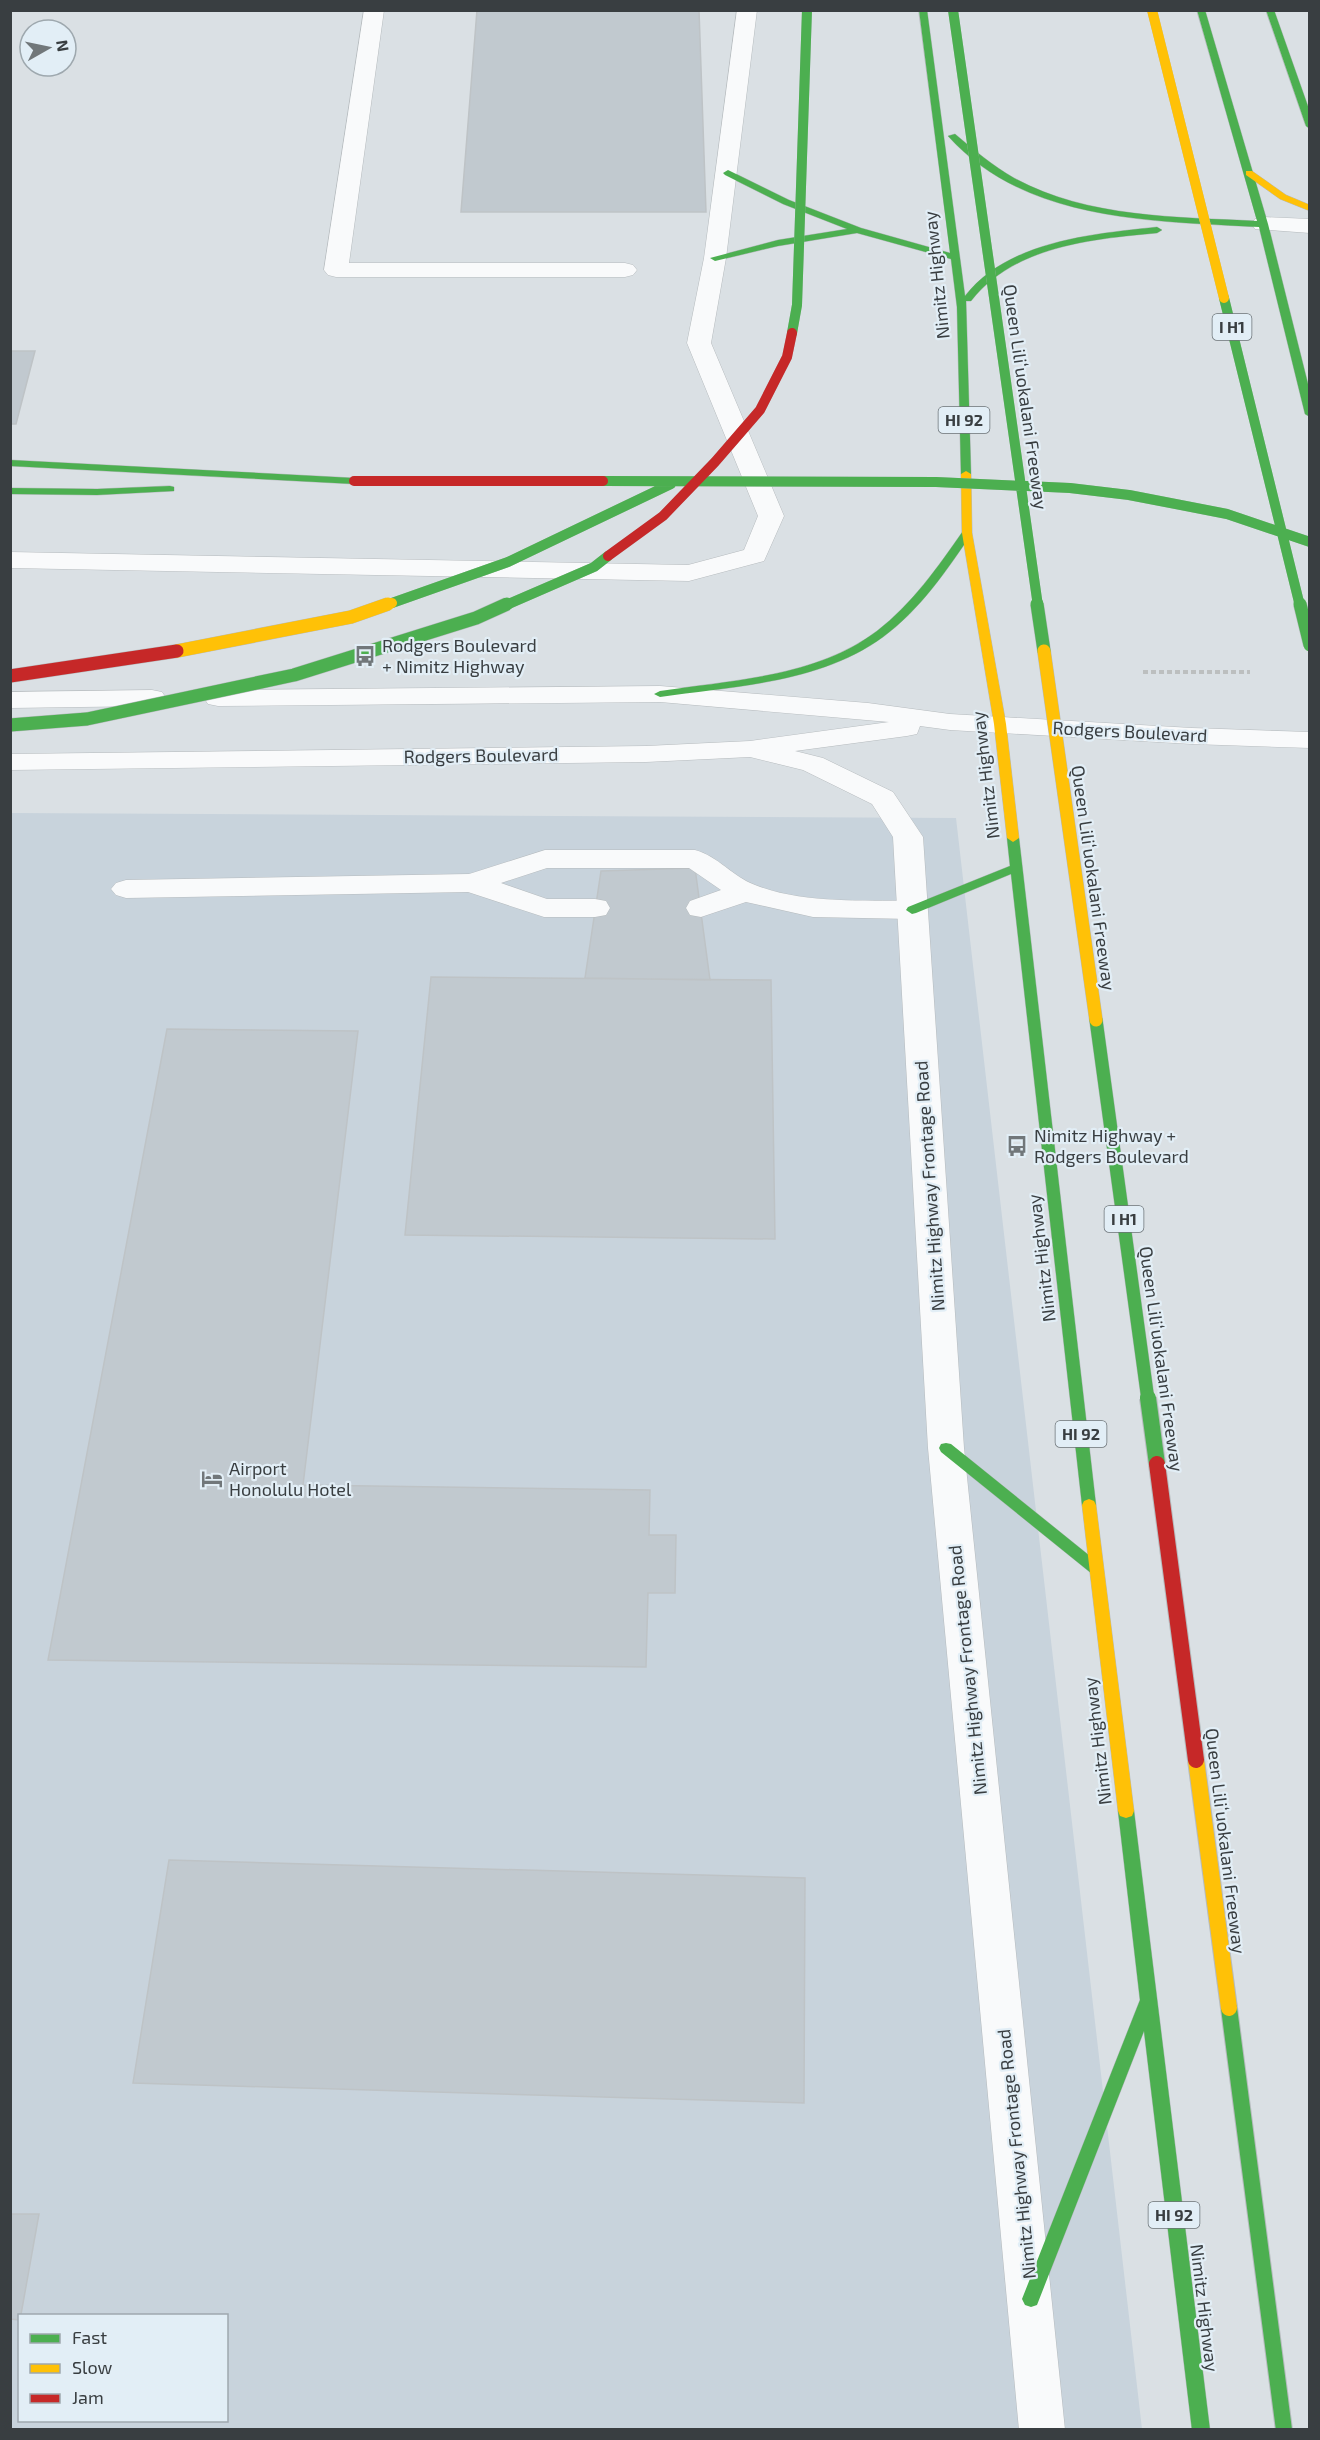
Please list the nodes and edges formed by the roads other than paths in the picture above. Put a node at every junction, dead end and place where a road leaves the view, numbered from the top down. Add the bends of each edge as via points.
1 (374, 10) edge
2 (747, 10) edge
3 (807, 10) edge
4 (923, 10) edge
5 (953, 10) edge
6 (1152, 10) edge
7 (1201, 10) edge
8 (1270, 10) edge
9 (939, 121) junction
10 (1310, 126) edge
11 (728, 173) junction
12 (1249, 173) junction
13 (1310, 208) edge
14 (1263, 224) junction
15 (1310, 226) edge
16 (858, 230) junction
17 (954, 257) junction
18 (715, 258) junction
19 (625, 270) dead end
20 (962, 307) junction
21 (1310, 414) edge
22 (715, 462) junction
23 (10, 463) edge
24 (354, 481) junction
25 (202, 487) dead end
26 (179, 488) dead end
27 (10, 491) edge
28 (967, 534) junction
29 (1310, 542) edge
30 (10, 560) edge
31 (1310, 645) edge
32 (10, 676) edge
33 (660, 694) junction
34 (10, 700) edge
35 (950, 722) junction
36 (1000, 724) junction
37 (10, 725) edge
38 (1310, 740) edge
39 (750, 749) junction
40 (10, 762) edge
41 (1015, 868) junction
42 (471, 883) junction
43 (126, 889) dead end
44 (744, 892) junction
45 (595, 908) dead end
46 (701, 908) dead end
47 (912, 910) junction
48 (946, 1448) junction
49 (1096, 1569) junction
50 (1147, 2001) junction
51 (1031, 2299) junction
52 (1042, 2430) edge
53 (1201, 2430) edge
54 (1284, 2430) edge

1 - 19 street via 336,270
2 - 11 street
3 - 22 main road, bridge via 797,305 787,357 760,410
4 - 9 main road, Nimitz Highway / HI 92
5 - 54 main road, Queen Liliʻuokalani Freeway / I H1, bridge via 1147,1380
6 - 31 main road, I H1, bridge
7 - 12 main road
8 - 10 main road
9 - 14 main road via 966,151 992,169 1025,187 1068,202 1121,213
9 - 17 main road, Nimitz Highway / HI 92
11 - 16 main road via 786,202
11 - 18 street
12 - 13 main road via 1283,197
12 - 14 main road
14 - 15 street
14 - 20 main road via 1136,232 1064,246 1008,266 982,282
14 - 21 main road
16 - 17 main road
16 - 18 main road
17 - 20 main road, Nimitz Highway / HI 92
18 - 30 street via 699,343 771,516 754,555 689,573
20 - 28 main road, Nimitz Highway / HI 92
22 - 32 main road, bridge via 508,562 351,617 212,646
22 - 37 main road, bridge via 663,516 594,567 476,618 294,675 87,719
23 - 24 main road
24 - 25 main road
24 - 29 main road, bridge via 936,482 1070,488 1227,514
26 - 27 main road
28 - 33 main road via 935,578 888,627 849,652 792,670
28 - 36 main road, Nimitz Highway / HI 92
33 - 34 street, Rodgers Boulevard
33 - 35 street, Rodgers Boulevard via 868,711
35 - 36 street, Rodgers Boulevard
35 - 39 street, Rodgers Boulevard
36 - 38 street, Rodgers Boulevard
36 - 41 main road, Nimitz Highway / HI 92
39 - 40 street, Rodgers Boulevard via 646,754
39 - 47 street, Nimitz Highway Frontage Road via 813,764 883,798 908,837
41 - 47 main road
41 - 49 main road, Nimitz Highway / HI 92
42 - 43 street
42 - 44 street via 545,859 695,859
42 - 45 street via 544,908
44 - 46 street
44 - 47 street via 813,909
47 - 48 street, Nimitz Highway Frontage Road
48 - 49 main road
48 - 51 street, Nimitz Highway Frontage Road
49 - 50 main road, Nimitz Highway / HI 92
50 - 51 main road
50 - 53 main road, Nimitz Highway / HI 92
51 - 52 street, Nimitz Highway Frontage Road

